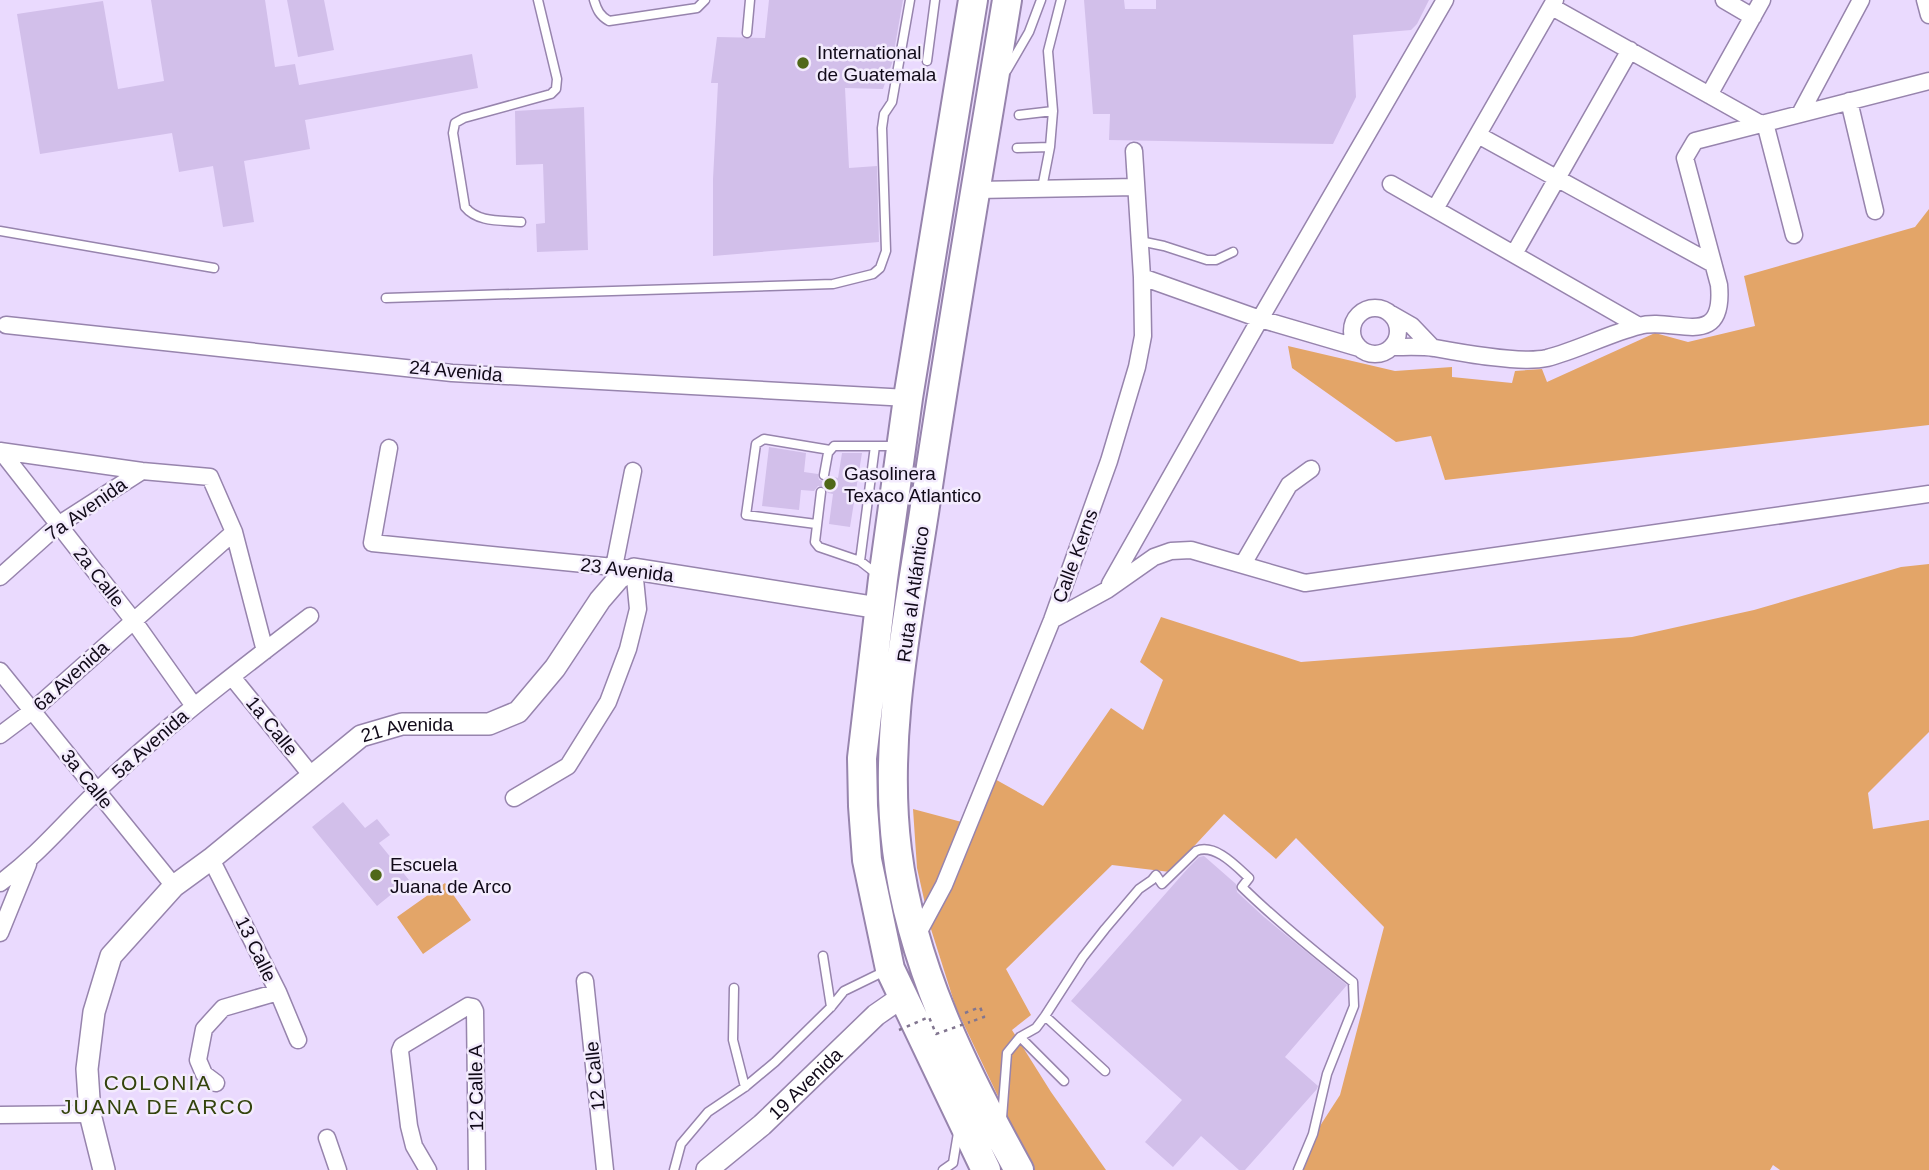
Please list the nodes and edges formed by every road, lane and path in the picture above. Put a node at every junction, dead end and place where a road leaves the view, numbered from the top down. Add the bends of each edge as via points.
1 (538, 0) edge
2 (594, 0) edge
3 (705, 0) edge
4 (750, 0) edge
5 (910, 0) edge
6 (934, 0) edge
7 (973, 0) edge
8 (1007, 0) edge
9 (1041, 0) edge
10 (1061, 0) edge
11 (1445, 0) edge
12 (1724, 0) edge
13 (1762, 0) edge
14 (1861, 0) edge
15 (1925, 0) edge
16 (1553, 4) edge
17 (1929, 15) edge
18 (1753, 17) junction
19 (747, 33) dead end
20 (1630, 50) junction
21 (927, 61) dead end
22 (1929, 80) edge
23 (1709, 95) junction
24 (1849, 101) junction
25 (989, 111) junction
26 (1053, 111) junction
27 (1800, 114) junction
28 (1019, 115) dead end
29 (1763, 123) junction
30 (1478, 135) junction
31 (1050, 147) junction
32 (1017, 148) dead end
33 (1134, 150) dead end
34 (1557, 178) junction
35 (1391, 184) dead end
36 (1136, 187) junction
37 (1042, 188) junction
38 (977, 190) junction
39 (1435, 209) junction
40 (1875, 211) dead end
41 (521, 222) dead end
42 (0, 231) edge
43 (1794, 236) dead end
44 (1140, 241) junction
45 (1233, 252) dead end
46 (1514, 254) junction
47 (1713, 264) junction
48 (214, 268) dead end
49 (1142, 277) junction
50 (386, 298) dead end
51 (1391, 314) junction
52 (1358, 315) junction
53 (1260, 319) junction
54 (6, 326) dead end
55 (1639, 326) junction
56 (1325, 337) junction
57 (1392, 347) junction
58 (1359, 348) junction
59 (1433, 348) junction
60 (908, 398) junction
61 (888, 446) junction
62 (389, 448) dead end
63 (830, 450) junction
64 (1, 451) edge
65 (1311, 469) dead end
66 (142, 471) junction
67 (633, 471) dead end
68 (824, 475) dead end
69 (821, 492) dead end
70 (1929, 494) edge
71 (816, 524) junction
72 (58, 525) junction
73 (234, 532) junction
74 (860, 561) junction
75 (1243, 564) junction
76 (624, 568) junction
77 (0, 577) edge
78 (883, 579) junction
79 (1107, 590) junction
80 (879, 608) junction
81 (310, 616) dead end
82 (133, 620) junction
83 (1052, 620) junction
84 (265, 651) junction
85 (0, 670) edge
86 (232, 677) junction
87 (194, 706) junction
88 (32, 711) junction
89 (0, 735) edge
90 (312, 776) junction
91 (97, 791) junction
92 (514, 798) dead end
93 (211, 859) junction
94 (29, 862) junction
95 (0, 883) edge
96 (174, 887) junction
97 (0, 933) edge
98 (915, 939) junction
99 (823, 956) dead end
100 (890, 969) junction
101 (585, 981) dead end
102 (734, 988) dead end
103 (278, 992) junction
104 (902, 997) junction
105 (831, 1007) junction
106 (965, 1013) dead end
107 (1045, 1016) junction
108 (899, 1030) dead end
109 (1020, 1037) junction
110 (298, 1040) dead end
111 (1105, 1071) dead end
112 (1064, 1081) dead end
113 (216, 1083) dead end
114 (744, 1087) junction
115 (956, 1109) junction
116 (90, 1114) junction
117 (0, 1115) edge
118 (327, 1138) dead end
119 (1002, 1139) junction
120 (104, 1170) edge
121 (338, 1170) edge
122 (428, 1170) edge
123 (477, 1170) edge
124 (605, 1170) edge
125 (674, 1170) edge
126 (707, 1170) edge
127 (943, 1170) edge
128 (986, 1170) edge
129 (1019, 1170) edge
130 (1298, 1170) edge

1 - 41 lane via 556,89 464,118 453,133 465,208 480,218
2 - 3 lane via 597,11 609,21 698,8
4 - 19 lane
5 - 50 lane via 892,102 882,128 886,251 873,274 833,284
6 - 21 lane
7 - 60 highway, Ruta al Atlántico
8 - 25 highway, Ruta al Atlántico
9 - 25 lane
10 - 26 lane via 1048,51
11 - 53 street
12 - 18 street
13 - 18 street
14 - 27 street
15 - 17 street
16 - 20 street
16 - 30 street
18 - 23 street
20 - 23 street
20 - 34 street
22 - 24 street
23 - 29 street
24 - 27 street
24 - 40 street
25 - 38 highway, Ruta al Atlántico
26 - 28 lane
26 - 31 lane
27 - 29 street
29 - 43 street
29 - 47 street via 1695,141 1685,158
30 - 34 street
30 - 39 street
31 - 32 lane
31 - 37 lane
33 - 36 street, Calle Kerns
34 - 46 street
34 - 47 street
35 - 39 street
36 - 37 street
36 - 44 street, Calle Kerns
37 - 38 street
38 - 98 highway, Ruta al Atlántico via 909,612 892,755 897,853
39 - 46 street
42 - 48 lane
44 - 45 lane via 1207,260
44 - 49 street, Calle Kerns
46 - 55 street
47 - 55 street via 1720,302 1711,321 1692,328 1656,323
49 - 53 street
49 - 83 street, Calle Kerns via 1143,336 1137,367
51 - 52 street via 1374,308
51 - 57 street via 1398,331
51 - 59 street via 1412,326
52 - 56 street
52 - 58 street via 1352,332
53 - 56 street
53 - 79 street
54 - 60 street, 24 Avenida via 452,373
55 - 59 street via 1545,358
56 - 58 street
57 - 58 street via 1375,355
57 - 59 street
60 - 61 highway, Ruta al Atlántico
61 - 63 lane via 835,446
61 - 74 lane
61 - 78 highway, Ruta al Atlántico
62 - 76 street, 23 Avenida via 372,543
63 - 68 lane
63 - 71 lane via 764,439 756,444 746,515
64 - 66 street
64 - 72 street, 2a Calle
65 - 75 street via 1289,485
66 - 72 street, 7a Avenida
66 - 73 street via 210,477
67 - 76 street
69 - 71 lane
70 - 75 street via 1305,583
71 - 74 lane via 814,538 819,547
72 - 77 street, 7a Avenida
72 - 82 street, 2a Calle
73 - 82 street, 6a Avenida
73 - 84 street
74 - 78 lane
75 - 79 street via 1191,550 1171,551 1154,557
76 - 80 street, 23 Avenida
76 - 90 street, 21 Avenida via 555,668 518,712 489,724 402,724 360,736
76 - 92 street via 638,609 608,702 568,766
78 - 80 highway, Ruta al Atlántico
79 - 83 street
80 - 100 highway, Ruta al Atlántico via 862,758 863,806 867,860
81 - 84 street, 5a Avenida
82 - 87 street, 2a Calle
82 - 88 street, 6a Avenida
83 - 98 street, Calle Kerns via 944,885
84 - 86 street, 5a Avenida
85 - 88 street, 3a Calle
86 - 87 street, 5a Avenida
86 - 90 street, 1a Calle
87 - 91 street, 5a Avenida
88 - 89 street, 6a Avenida
88 - 91 street, 3a Calle
90 - 93 street, 21 Avenida
91 - 94 street, 5a Avenida
91 - 96 street, 3a Calle
93 - 96 street, 21 Avenida
93 - 103 street, 13 Calle
94 - 95 street, 5a Avenida
94 - 97 street
96 - 116 street, 21 Avenida via 111,956 94,1012 87,1069
98 - 119 highway, Ruta al Atlántico via 957,1048
99 - 105 lane
100 - 104 highway, Ruta al Atlántico
100 - 105 lane via 844,991
101 - 124 street, 12 Calle
102 - 114 lane via 733,1040
103 - 110 street, 13 Calle
103 - 113 street via 223,1008 204,1029 198,1060 204,1074
104 - 115 highway, Ruta al Atlántico
104 - 126 street, 19 Avenida via 876,1015 762,1125
105 - 114 lane
106 - 108 path, bridge via 981,1007 984,1017 936,1034 929,1017
107 - 109 lane
107 - 111 lane
107 - 130 lane via 1083,957 1139,889 1156,876 1162,884 1196,851 1218,853 1249,878 1242,887 1353,982 1354,1006 1327,1074
109 - 112 lane
109 - 119 lane via 1004,1063
114 - 125 lane via 708,1112 681,1144
115 - 127 lane via 956,1152 953,1163
115 - 128 highway, Ruta al Atlántico
116 - 117 street
116 - 120 street
118 - 121 street
119 - 129 highway, Ruta al Atlántico
122 - 123 street, 12 Calle A via 408,1126 400,1051 468,1006 473,1007

